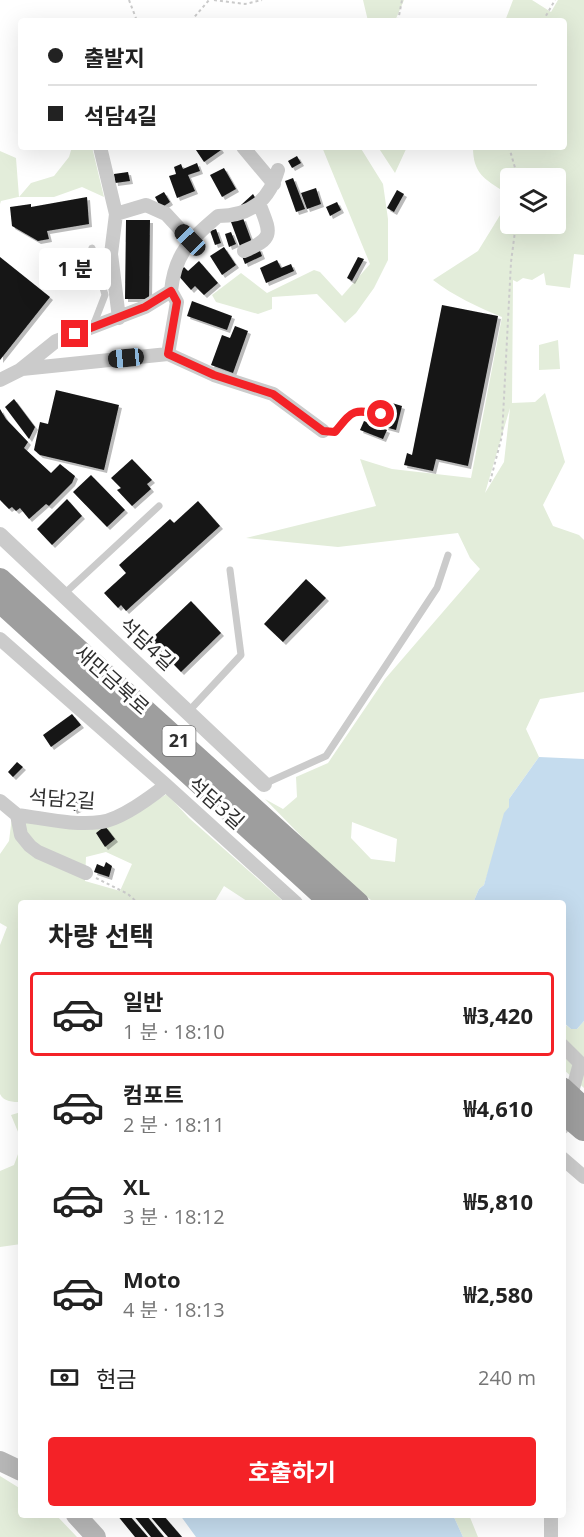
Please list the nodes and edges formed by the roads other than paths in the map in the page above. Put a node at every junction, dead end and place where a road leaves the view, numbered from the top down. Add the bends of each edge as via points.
1 (101, 150) edge
2 (246, 150) edge
3 (259, 203) junction
4 (116, 214) junction
5 (190, 240) junction
6 (92, 248) dead end
7 (244, 251) dead end
8 (171, 291) junction
9 (118, 318) junction
10 (93, 326) junction
11 (168, 354) junction
12 (20, 369) junction
13 (0, 380) edge
14 (381, 414) dead end
15 (323, 431) joint
16 (159, 506) dead end
17 (0, 535) edge
18 (448, 555) dead end
19 (230, 570) dead end
20 (0, 579) edge
21 (64, 594) junction
22 (0, 602) edge
23 (0, 639) edge
24 (188, 712) junction
25 (264, 784) joint
26 (166, 785) junction
27 (0, 801) edge
28 (16, 815) junction
29 (86, 873) road end
30 (293, 900) edge
31 (328, 900) edge
32 (355, 900) edge
33 (566, 1049) edge
34 (582, 1065) edge
35 (566, 1091) edge
36 (584, 1107) edge
37 (566, 1117) edge
38 (576, 1130) edge
39 (566, 1161) edge
40 (584, 1177) edge
41 (0, 1461) edge
42 (18, 1470) edge
43 (79, 1518) edge
44 (551, 1518) edge
45 (96, 1537) edge
46 (551, 1537) edge

1 - 4 street
2 - 3 street via 276,177
3 - 5 street via 234,216 218,216
3 - 7 street via 268,228 267,237 262,244
4 - 5 street via 146,205 166,214
4 - 9 street via 111,254
5 - 8 street via 173,272
6 - 10 lane via 105,295
8 - 9 street
8 - 11 street via 177,302
9 - 10 street
10 - 12 street via 56,341
11 - 12 street
11 - 15 street via 214,375 273,394
12 - 13 street
14 - 15 lane via 361,410 351,413 335,432
16 - 21 lane
17 - 21 street, 석담4길
18 - 25 lane via 437,588 326,756
19 - 24 lane via 241,655
20 - 32 highway, 새만금북로 / 21
21 - 24 street, 석담4길
22 - 31 highway, 새만금북로 / 21
23 - 26 street, 석담3길
24 - 25 street, 석담4길
26 - 28 street, 석담2길 via 144,803 103,822
26 - 30 street, 석담3길
27 - 28 street, 석담2길
28 - 29 street, 석담2길 via 21,834 30,846
33 - 34 street
34 - 38 street
35 - 36 highway, bridge
37 - 38 highway, bridge
39 - 40 street
41 - 42 main road
43 - 45 main road
44 - 46 street

